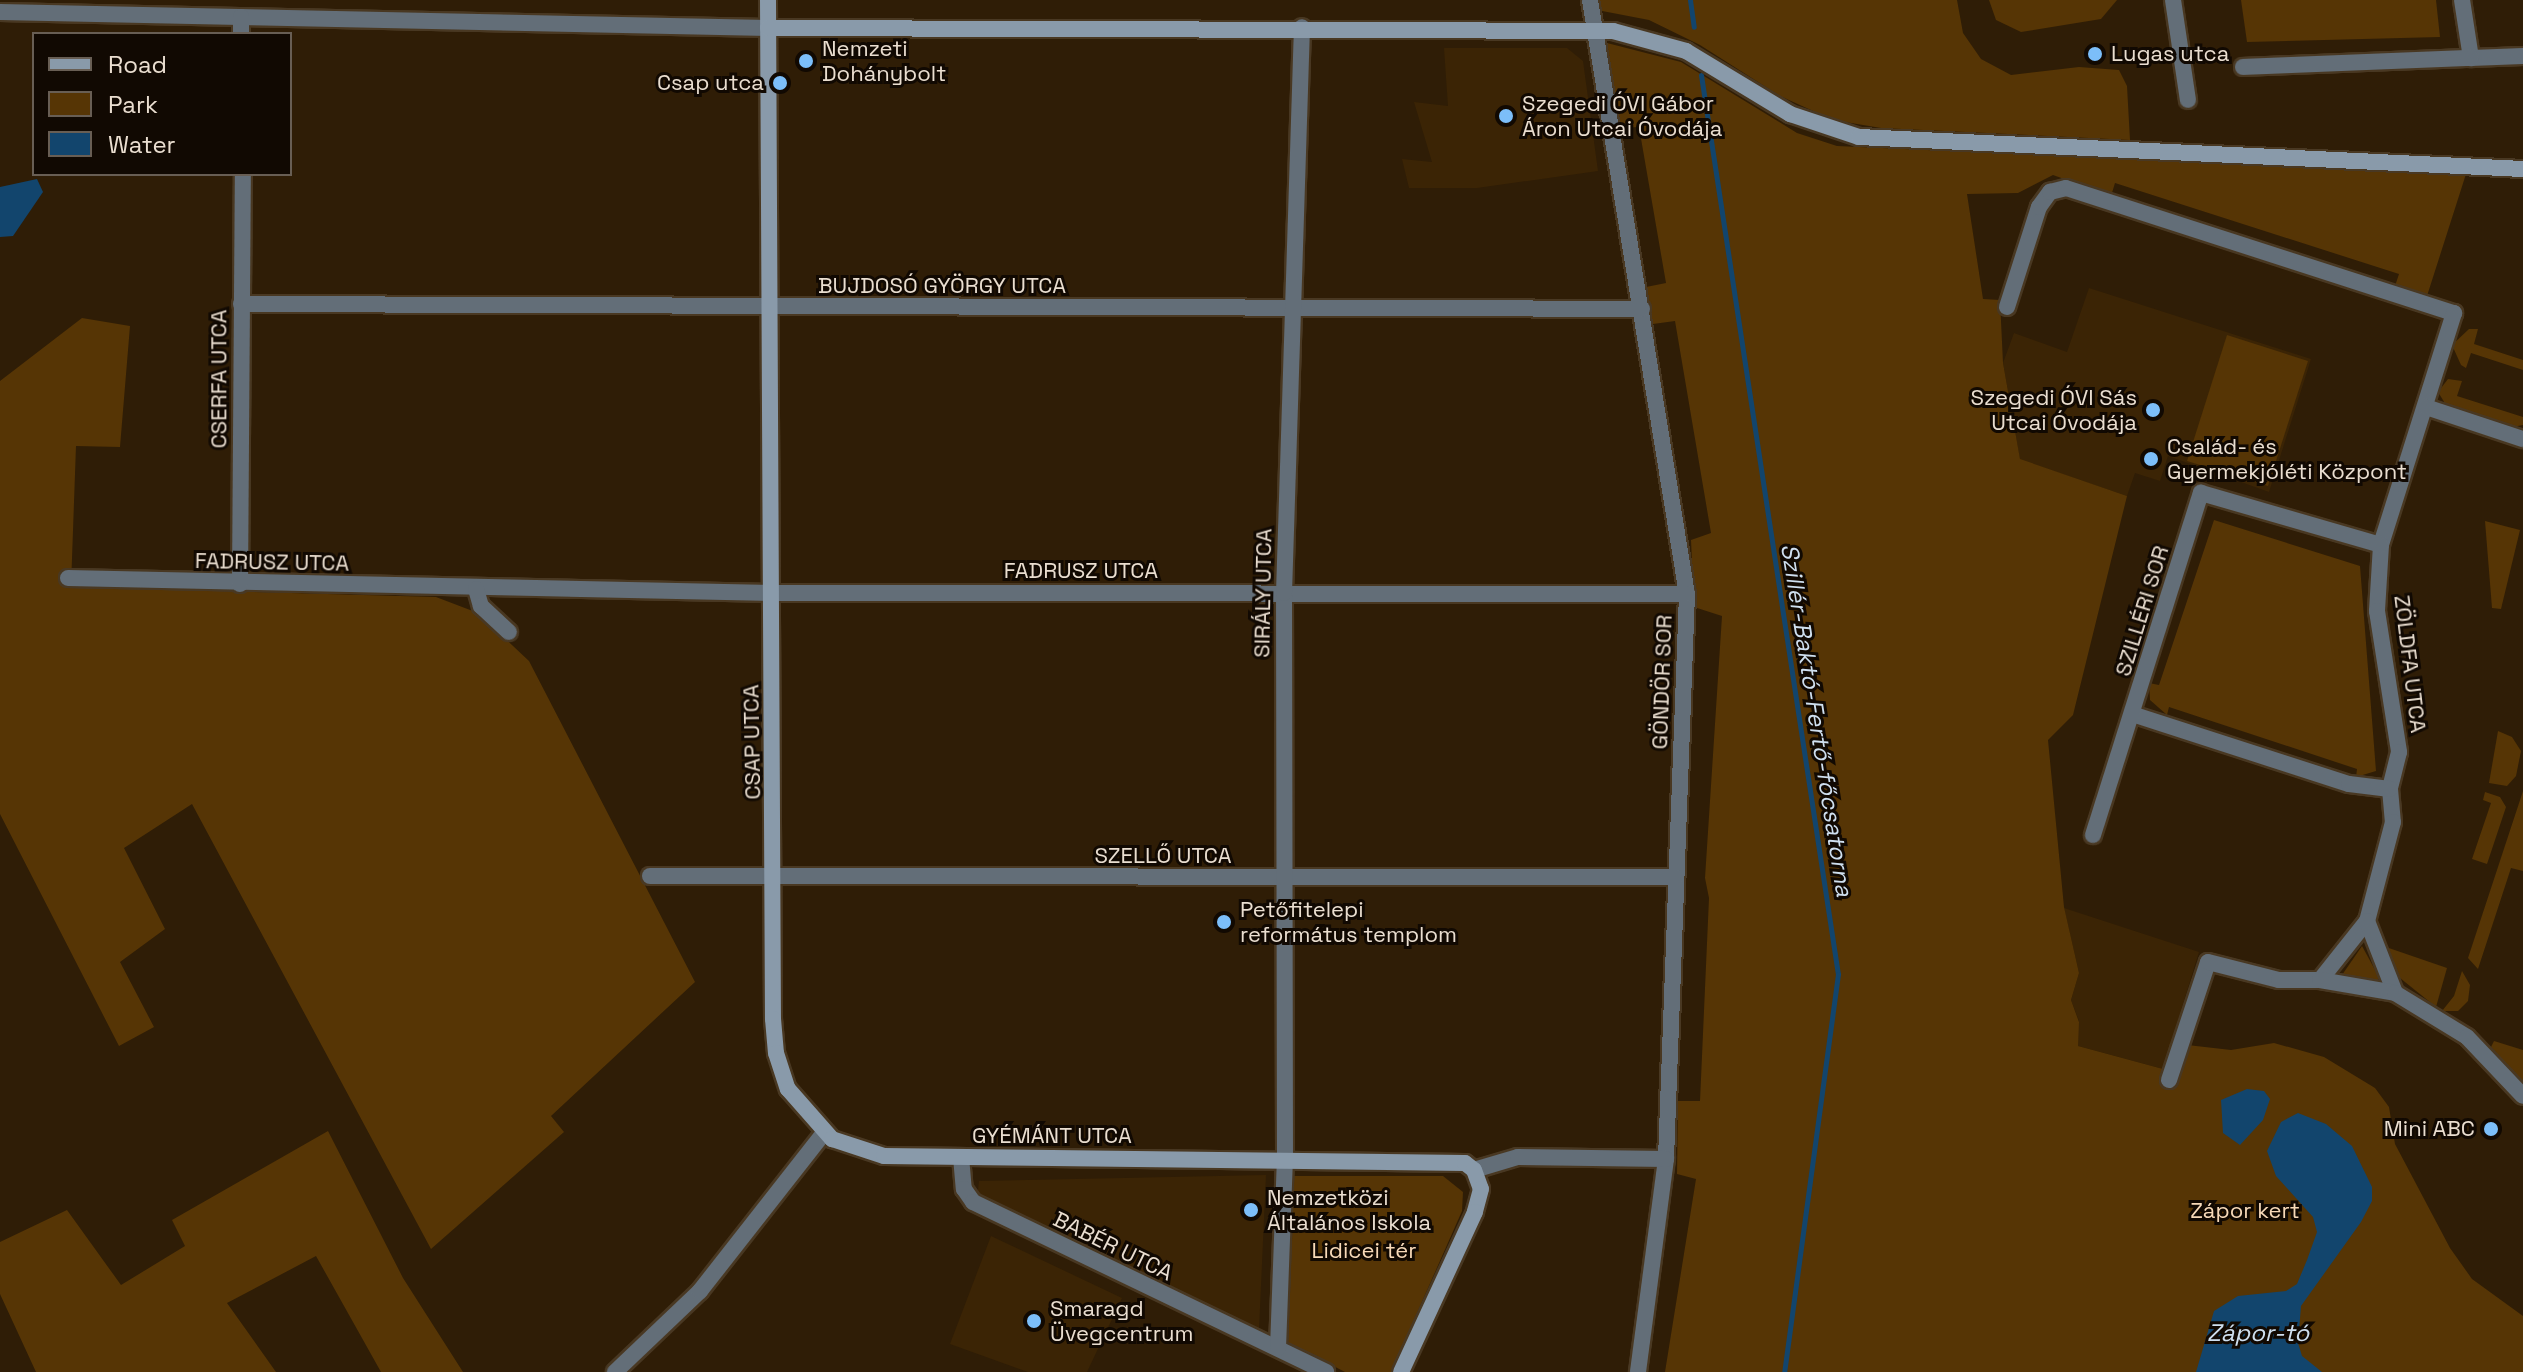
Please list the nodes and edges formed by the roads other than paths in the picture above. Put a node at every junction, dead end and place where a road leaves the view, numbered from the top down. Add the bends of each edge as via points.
1 (768, 0) edge
2 (1590, 0) edge
3 (2173, 0) edge
4 (2462, 0) edge
5 (43, 6) edge
6 (0, 12) edge
7 (241, 26) edge
8 (1302, 27) junction
9 (768, 28) junction
10 (1594, 30) junction
11 (2523, 56) edge
12 (2471, 58) junction
13 (2243, 67) dead end
14 (2188, 100) dead end
15 (2523, 169) edge
16 (243, 176) edge
17 (241, 304) junction
18 (2007, 307) dead end
19 (770, 308) junction
20 (1294, 308) junction
21 (1642, 309) junction
22 (2426, 407) junction
23 (2523, 439) edge
24 (2381, 545) junction
25 (68, 578) dead end
26 (240, 584) junction
27 (476, 589) junction
28 (773, 593) junction
29 (1284, 593) junction
30 (1687, 594) junction
31 (509, 632) dead end
32 (2132, 714) junction
33 (2390, 789) junction
34 (2093, 835) dead end
35 (775, 875) junction
36 (650, 876) dead end
37 (1676, 877) junction
38 (1284, 879) junction
39 (2367, 921) junction
40 (2320, 980) junction
41 (2395, 993) junction
42 (2169, 1080) dead end
43 (2523, 1096) edge
44 (824, 1133) junction
45 (961, 1157) junction
46 (1666, 1159) junction
47 (1285, 1160) junction
48 (1474, 1170) junction
49 (1278, 1348) junction
50 (615, 1372) edge
51 (1326, 1372) edge
52 (1401, 1372) edge
53 (1638, 1372) edge

1 - 9 street, CSAP UTCA
2 - 10 street, GÖNDÖR SOR
3 - 14 street
4 - 12 street
5 - 6 street
5 - 7 street
7 - 9 street
8 - 9 street
8 - 10 street
8 - 20 street, SIRÁLY UTCA
9 - 19 street, CSAP UTCA
10 - 15 street via 1669,44 1813,125 1890,140
10 - 21 street, GÖNDÖR SOR
11 - 12 street
12 - 13 street
16 - 17 street, CSERFA UTCA
17 - 19 street, BUJDOSÓ GYÖRGY UTCA
17 - 26 street, CSERFA UTCA
18 - 22 street, ZÖLDFA UTCA via 2039,207 2050,192 2066,188 2454,313
19 - 20 street, BUJDOSÓ GYÖRGY UTCA
19 - 28 street, CSAP UTCA
20 - 21 street, BUJDOSÓ GYÖRGY UTCA
20 - 29 street, SIRÁLY UTCA
21 - 30 street, GÖNDÖR SOR
22 - 23 street
22 - 24 street, ZÖLDFA UTCA
24 - 32 street, SZILLÉRI SOR via 2201,493
24 - 33 street, ZÖLDFA UTCA via 2377,611 2399,752
25 - 26 street, FADRUSZ UTCA
26 - 27 street, FADRUSZ UTCA
27 - 28 street, FADRUSZ UTCA
27 - 31 street via 481,606
28 - 29 street, FADRUSZ UTCA
28 - 35 street, CSAP UTCA
29 - 30 street, FADRUSZ UTCA
29 - 38 street, SIRÁLY UTCA
30 - 37 street, GÖNDÖR SOR
32 - 33 street via 2349,784
32 - 34 street, SZILLÉRI SOR
33 - 39 street, ZÖLDFA UTCA via 2393,822
35 - 36 street, SZELLŐ UTCA
35 - 38 street, SZELLŐ UTCA
35 - 44 street, CSAP UTCA via 776,1053 788,1089
37 - 38 street, SZELLŐ UTCA
37 - 46 street, GÖNDÖR SOR
38 - 47 street, SIRÁLY UTCA
39 - 40 street, ZÖLDFA UTCA
39 - 41 street
40 - 41 street
40 - 42 street via 2279,980 2208,962
41 - 43 street via 2467,1037
44 - 45 street, GYÉMÁNT UTCA via 871,1155
44 - 50 street via 700,1291
45 - 47 street, GYÉMÁNT UTCA
45 - 49 street, BABÉR UTCA via 964,1189 973,1202
46 - 48 street via 1518,1157
46 - 53 street, GÖNDÖR SOR
47 - 48 street via 1445,1159
47 - 49 street
48 - 52 street via 1481,1189 1475,1212
49 - 51 street

